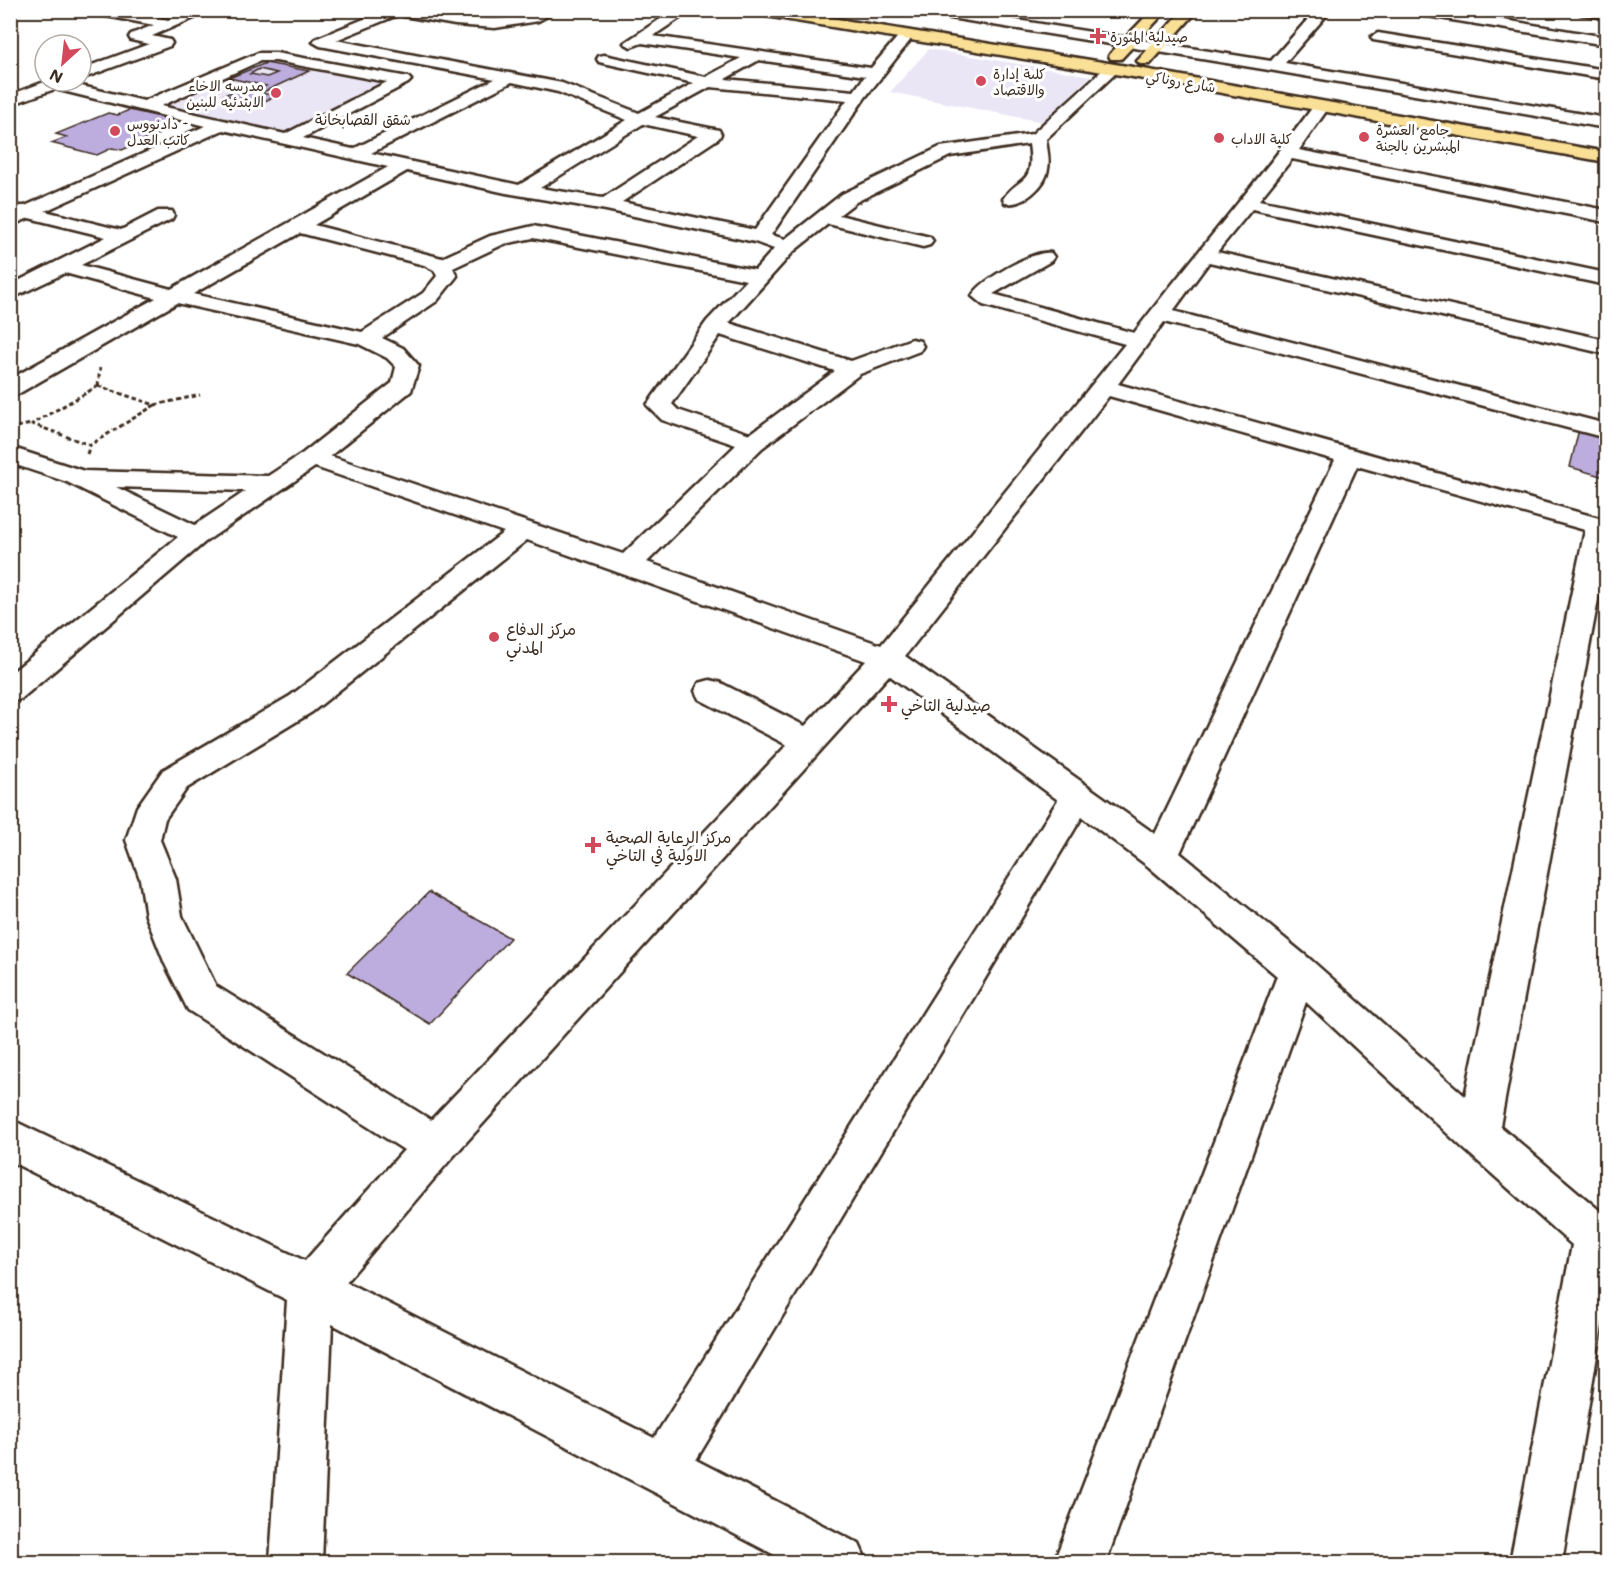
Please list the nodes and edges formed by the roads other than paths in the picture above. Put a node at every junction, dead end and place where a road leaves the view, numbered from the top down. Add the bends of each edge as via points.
1 (95, 10) edge
2 (206, 10) edge
3 (551, 10) edge
4 (685, 10) edge
5 (754, 10) edge
6 (834, 10) edge
7 (1160, 10) edge
8 (1191, 10) edge
9 (1324, 10) edge
10 (1415, 10) edge
11 (1581, 10) edge
12 (398, 11) edge
13 (928, 11) edge
14 (1606, 14) edge
15 (1392, 19) dead end
16 (170, 24) junction
17 (907, 35) junction
18 (639, 38) junction
19 (1606, 40) edge
20 (320, 42) junction
21 (1129, 42) junction
22 (1158, 47) junction
23 (464, 54) dead end
24 (755, 56) junction
25 (276, 57) junction
26 (1145, 61) junction
27 (1114, 62) junction
28 (1360, 62) dead end
29 (445, 64) junction
30 (1275, 66) junction
31 (93, 70) edge
32 (876, 74) junction
33 (1606, 75) edge
34 (579, 76) dead end
35 (511, 77) junction
36 (1347, 78) junction
37 (710, 81) junction
38 (562, 88) junction
39 (33, 92) edge
40 (93, 93) edge
41 (858, 96) junction
42 (10, 97) edge
43 (1321, 106) junction
44 (145, 107) junction
45 (640, 119) junction
46 (1606, 123) edge
47 (221, 125) junction
48 (1529, 127) dead end
49 (1493, 129) junction
50 (1037, 138) junction
51 (288, 139) junction
52 (1288, 153) junction
53 (356, 154) junction
54 (1606, 157) edge
55 (405, 165) junction
56 (525, 189) junction
57 (1012, 199) dead end
58 (1249, 203) junction
59 (606, 204) junction
60 (16, 213) edge
61 (165, 215) dead end
62 (1606, 216) edge
63 (825, 217) junction
64 (296, 226) junction
65 (124, 237) junction
66 (760, 237) junction
67 (923, 241) dead end
68 (787, 247) junction
69 (1204, 255) junction
70 (1044, 257) dead end
71 (442, 266) junction
72 (66, 267) junction
73 (761, 277) junction
74 (1606, 279) edge
75 (10, 293) edge
76 (174, 296) junction
77 (1160, 314) junction
78 (715, 326) junction
79 (366, 339) junction
80 (1140, 341) junction
81 (912, 346) dead end
82 (1606, 347) edge
83 (852, 369) junction
84 (1104, 387) junction
85 (10, 389) edge
86 (1606, 431) edge
87 (753, 443) junction
88 (10, 454) edge
89 (1349, 456) junction
90 (312, 458) junction
91 (76, 477) junction
92 (275, 484) junction
93 (1603, 527) edge
94 (523, 530) junction
95 (196, 536) junction
96 (628, 565) junction
97 (887, 658) junction
98 (10, 691) edge
99 (710, 691) dead end
100 (808, 742) junction
101 (1077, 796) junction
102 (1161, 857) junction
103 (1298, 971) junction
104 (1478, 1134) junction
105 (10, 1139) edge
106 (435, 1146) junction
107 (1601, 1240) edge
108 (311, 1288) junction
109 (663, 1469) junction
110 (296, 1563) edge
111 (841, 1563) edge
112 (1080, 1563) edge
113 (1536, 1563) edge

1 - 16 street
2 - 16 street
3 - 12 street via 531,19 479,30
4 - 18 street
5 - 17 main road, شارع روناكي
6 - 27 main road, شارع روناكي
7 - 21 main road
8 - 22 main road
9 - 30 street
10 - 19 street
11 - 14 street
12 - 20 street
13 - 21 street
15 - 33 street via 1375,41
16 - 31 street via 136,37 165,43
17 - 27 main road, شارع روناكي
17 - 32 street
18 - 24 street
18 - 37 street via 600,62
20 - 25 street
20 - 29 street
21 - 22 street
21 - 27 main road
22 - 26 main road
22 - 30 street
23 - 29 street
24 - 32 street
24 - 37 street
25 - 44 street via 258,57
25 - 51 street via 403,80
26 - 27 main road, شارع روناكي
26 - 49 main road, شارع روناكي
27 - 43 main road, شارع روناكي
27 - 50 street
28 - 36 street
29 - 35 street
30 - 36 street
32 - 41 street
34 - 38 street
35 - 38 street
35 - 53 street
36 - 46 street
37 - 41 street
37 - 45 street
38 - 45 street
39 - 42 street
40 - 44 street
41 - 66 street
43 - 49 main road, شارع روناكي
43 - 52 street
44 - 47 street
45 - 56 street
45 - 59 street via 713,134
47 - 51 street
47 - 60 street
48 - 49 main road, شارع روناكي
49 - 54 main road, شارع روناكي
50 - 57 street via 1042,166 1034,184
50 - 63 street via 946,151 849,198
51 - 53 street
52 - 58 street
52 - 62 street
53 - 55 street
55 - 56 street
55 - 64 street
56 - 59 street
58 - 69 street
58 - 74 street
59 - 66 street
60 - 65 street
61 - 65 street
63 - 67 street
63 - 68 street
64 - 71 street
64 - 76 street
65 - 72 street
66 - 68 street
68 - 73 street
69 - 77 street
69 - 82 street
70 - 80 street via 985,290 982,296
71 - 73 street via 496,238 533,232
71 - 79 street via 447,276 430,297
72 - 75 street
72 - 76 street
73 - 78 street
76 - 79 street
76 - 85 street
77 - 80 street
77 - 86 street
78 - 83 street
78 - 87 street via 659,405 670,415
79 - 90 street via 395,354 408,366 403,386
80 - 84 street
81 - 83 street
83 - 87 street
84 - 89 street
84 - 97 street
87 - 96 street
88 - 91 street
89 - 93 street
89 - 102 street
90 - 92 street
90 - 94 street
91 - 92 street
91 - 95 street
92 - 95 street
93 - 104 street
94 - 96 street
94 - 106 street via 301,704 175,779 149,816 143,840 158,879 164,916 202,998
95 - 98 street
96 - 97 street
97 - 100 street
97 - 101 street
99 - 100 street
100 - 106 street
101 - 102 street
101 - 109 street
102 - 103 street
103 - 104 street
103 - 112 street
104 - 107 street
105 - 108 street
106 - 108 street
107 - 113 street
108 - 109 street
108 - 110 street
109 - 111 street

